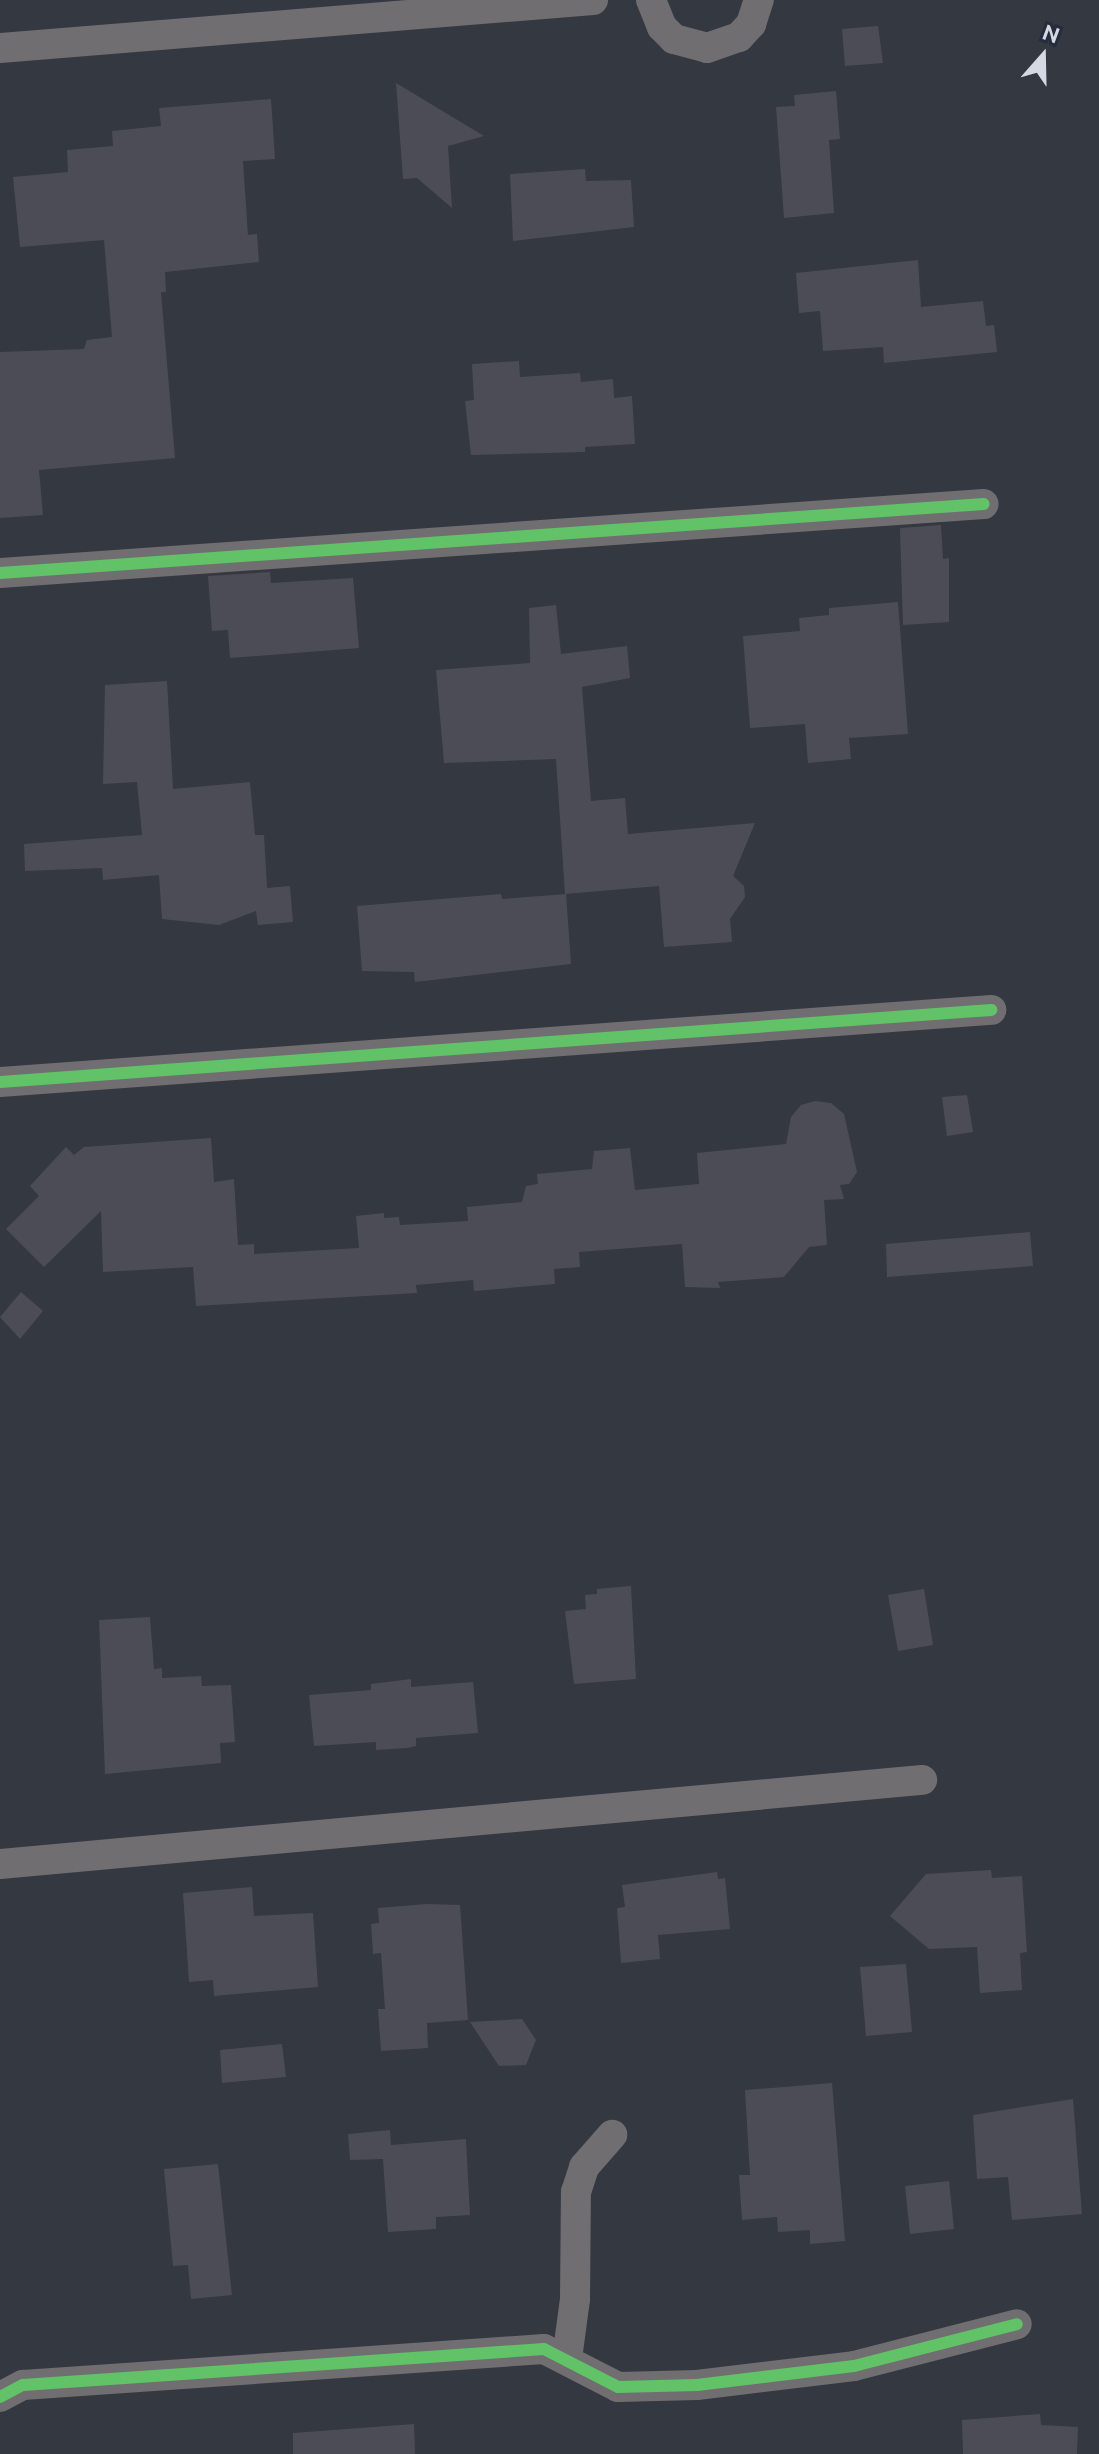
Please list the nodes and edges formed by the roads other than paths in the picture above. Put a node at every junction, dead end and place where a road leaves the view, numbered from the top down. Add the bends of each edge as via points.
1 (593, 0) edge
2 (651, 0) edge
3 (759, 0) edge
4 (0, 48) edge
5 (984, 504) dead end
6 (0, 573) edge
7 (991, 1010) dead end
8 (0, 1082) edge
9 (922, 1780) dead end
10 (0, 1864) edge
11 (612, 2135) dead end
12 (1017, 2324) dead end
13 (567, 2359) junction
14 (8, 2385) edge

1 - 4 street
2 - 3 street via 662,27 674,39 707,48 739,37 751,24
5 - 6 street
7 - 8 street
9 - 10 street
11 - 13 street via 584,2167 576,2192 575,2299
12 - 13 street via 854,2366 697,2385 618,2387
13 - 14 street via 544,2349 518,2350

